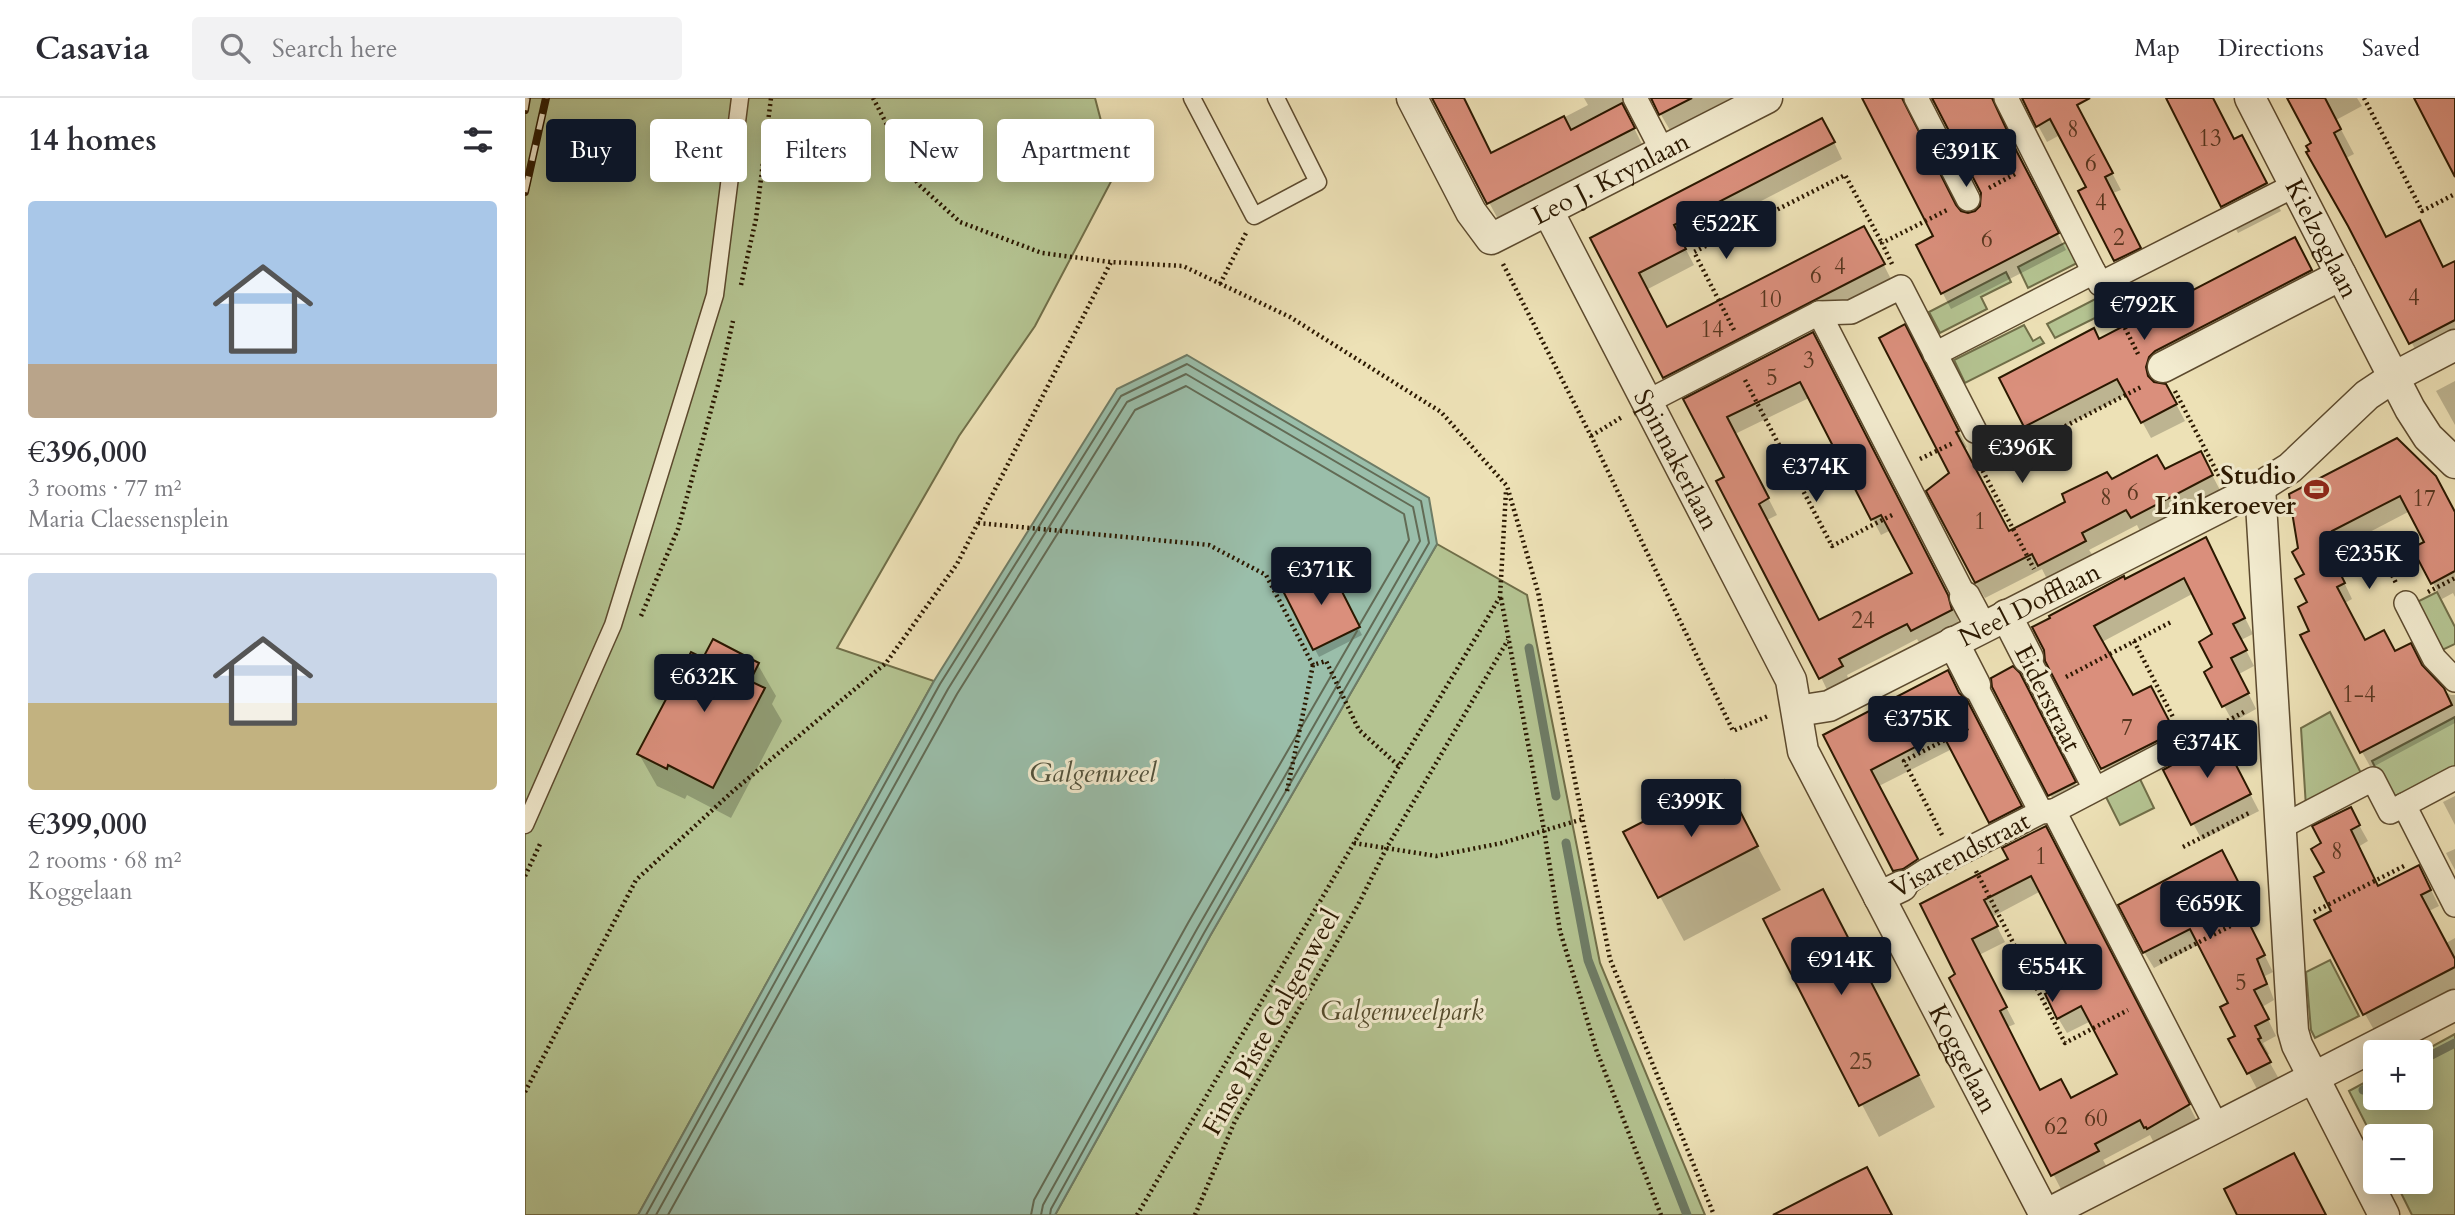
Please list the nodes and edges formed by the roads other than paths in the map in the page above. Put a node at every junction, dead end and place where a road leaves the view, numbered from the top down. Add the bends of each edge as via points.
1 (740, 98) edge
2 (1192, 98) edge
3 (1276, 98) edge
4 (1412, 98) edge
5 (1635, 98) edge
6 (1767, 98) edge
7 (1916, 98) edge
8 (2006, 98) edge
9 (2250, 98) edge
10 (1663, 152) junction
11 (2295, 185) junction
12 (1969, 199) dead end
13 (1548, 211) junction
14 (2341, 275) junction
15 (2097, 278) junction
16 (1819, 313) junction
17 (2455, 345) edge
18 (1935, 354) junction
19 (2163, 368) road end
20 (2394, 377) junction
21 (1647, 402) junction
22 (1970, 434) road end
23 (2455, 463) edge
24 (2260, 487) junction
25 (1965, 597) joint
26 (2406, 603) road end
27 (1993, 621) junction
28 (1953, 642) junction
29 (2028, 658) joint
30 (2455, 680) edge
31 (1975, 685) joint
32 (1797, 711) junction
33 (2186, 742) road end
34 (2455, 778) edge
35 (2093, 785) junction
36 (2405, 809) junction
37 (2047, 811) junction
38 (2280, 812) junction
39 (525, 825) edge
40 (1890, 892) junction
41 (2455, 905) edge
42 (2455, 1005) edge
43 (2314, 1077) junction
44 (2217, 1127) junction
45 (2045, 1215) edge
46 (2384, 1215) edge

1 - 39 lane via 715,295 613,625
2 - 3 lane via 1254,216 1318,182
4 - 13 street, Leo J. Krynlaan via 1471,212 1491,239
5 - 10 street
6 - 10 street, Leo J. Krynlaan
7 - 12 street
8 - 15 street
9 - 11 street, Kielzoglaan
10 - 13 street, Leo J. Krynlaan
11 - 14 street, Kielzoglaan
11 - 15 street via 2121,274
13 - 21 street, Spinnakerlaan
14 - 19 street
14 - 20 street, Kielzoglaan
15 - 18 street
16 - 18 street via 1851,312 1901,287
16 - 21 street
16 - 25 street
17 - 20 street, Neel Dofflaan
18 - 22 street
20 - 23 street, Kielzoglaan via 2428,437
20 - 24 street, Neel Dofflaan via 2367,395 2290,468
21 - 32 street, Spinnakerlaan via 1791,680
24 - 27 street, Neel Dofflaan
24 - 38 street
25 - 27 street, Eiderstraat
26 - 30 street via 2434,658
27 - 28 street, Neel Dofflaan
27 - 29 street, Eiderstraat
28 - 31 street
28 - 32 street, Neel Dofflaan via 1829,706
29 - 35 street, Eiderstraat
31 - 37 street
32 - 40 street, Koggelaan via 1803,751
33 - 35 street, Visarendstraat
34 - 36 street
35 - 37 street, Visarendstraat
36 - 38 street via 2390,812 2373,779
36 - 41 street
37 - 40 street, Visarendstraat
37 - 44 street via 2097,895
38 - 43 street via 2293,1031
40 - 45 street, Koggelaan
42 - 43 street
43 - 44 street
43 - 46 street
44 - 45 street

